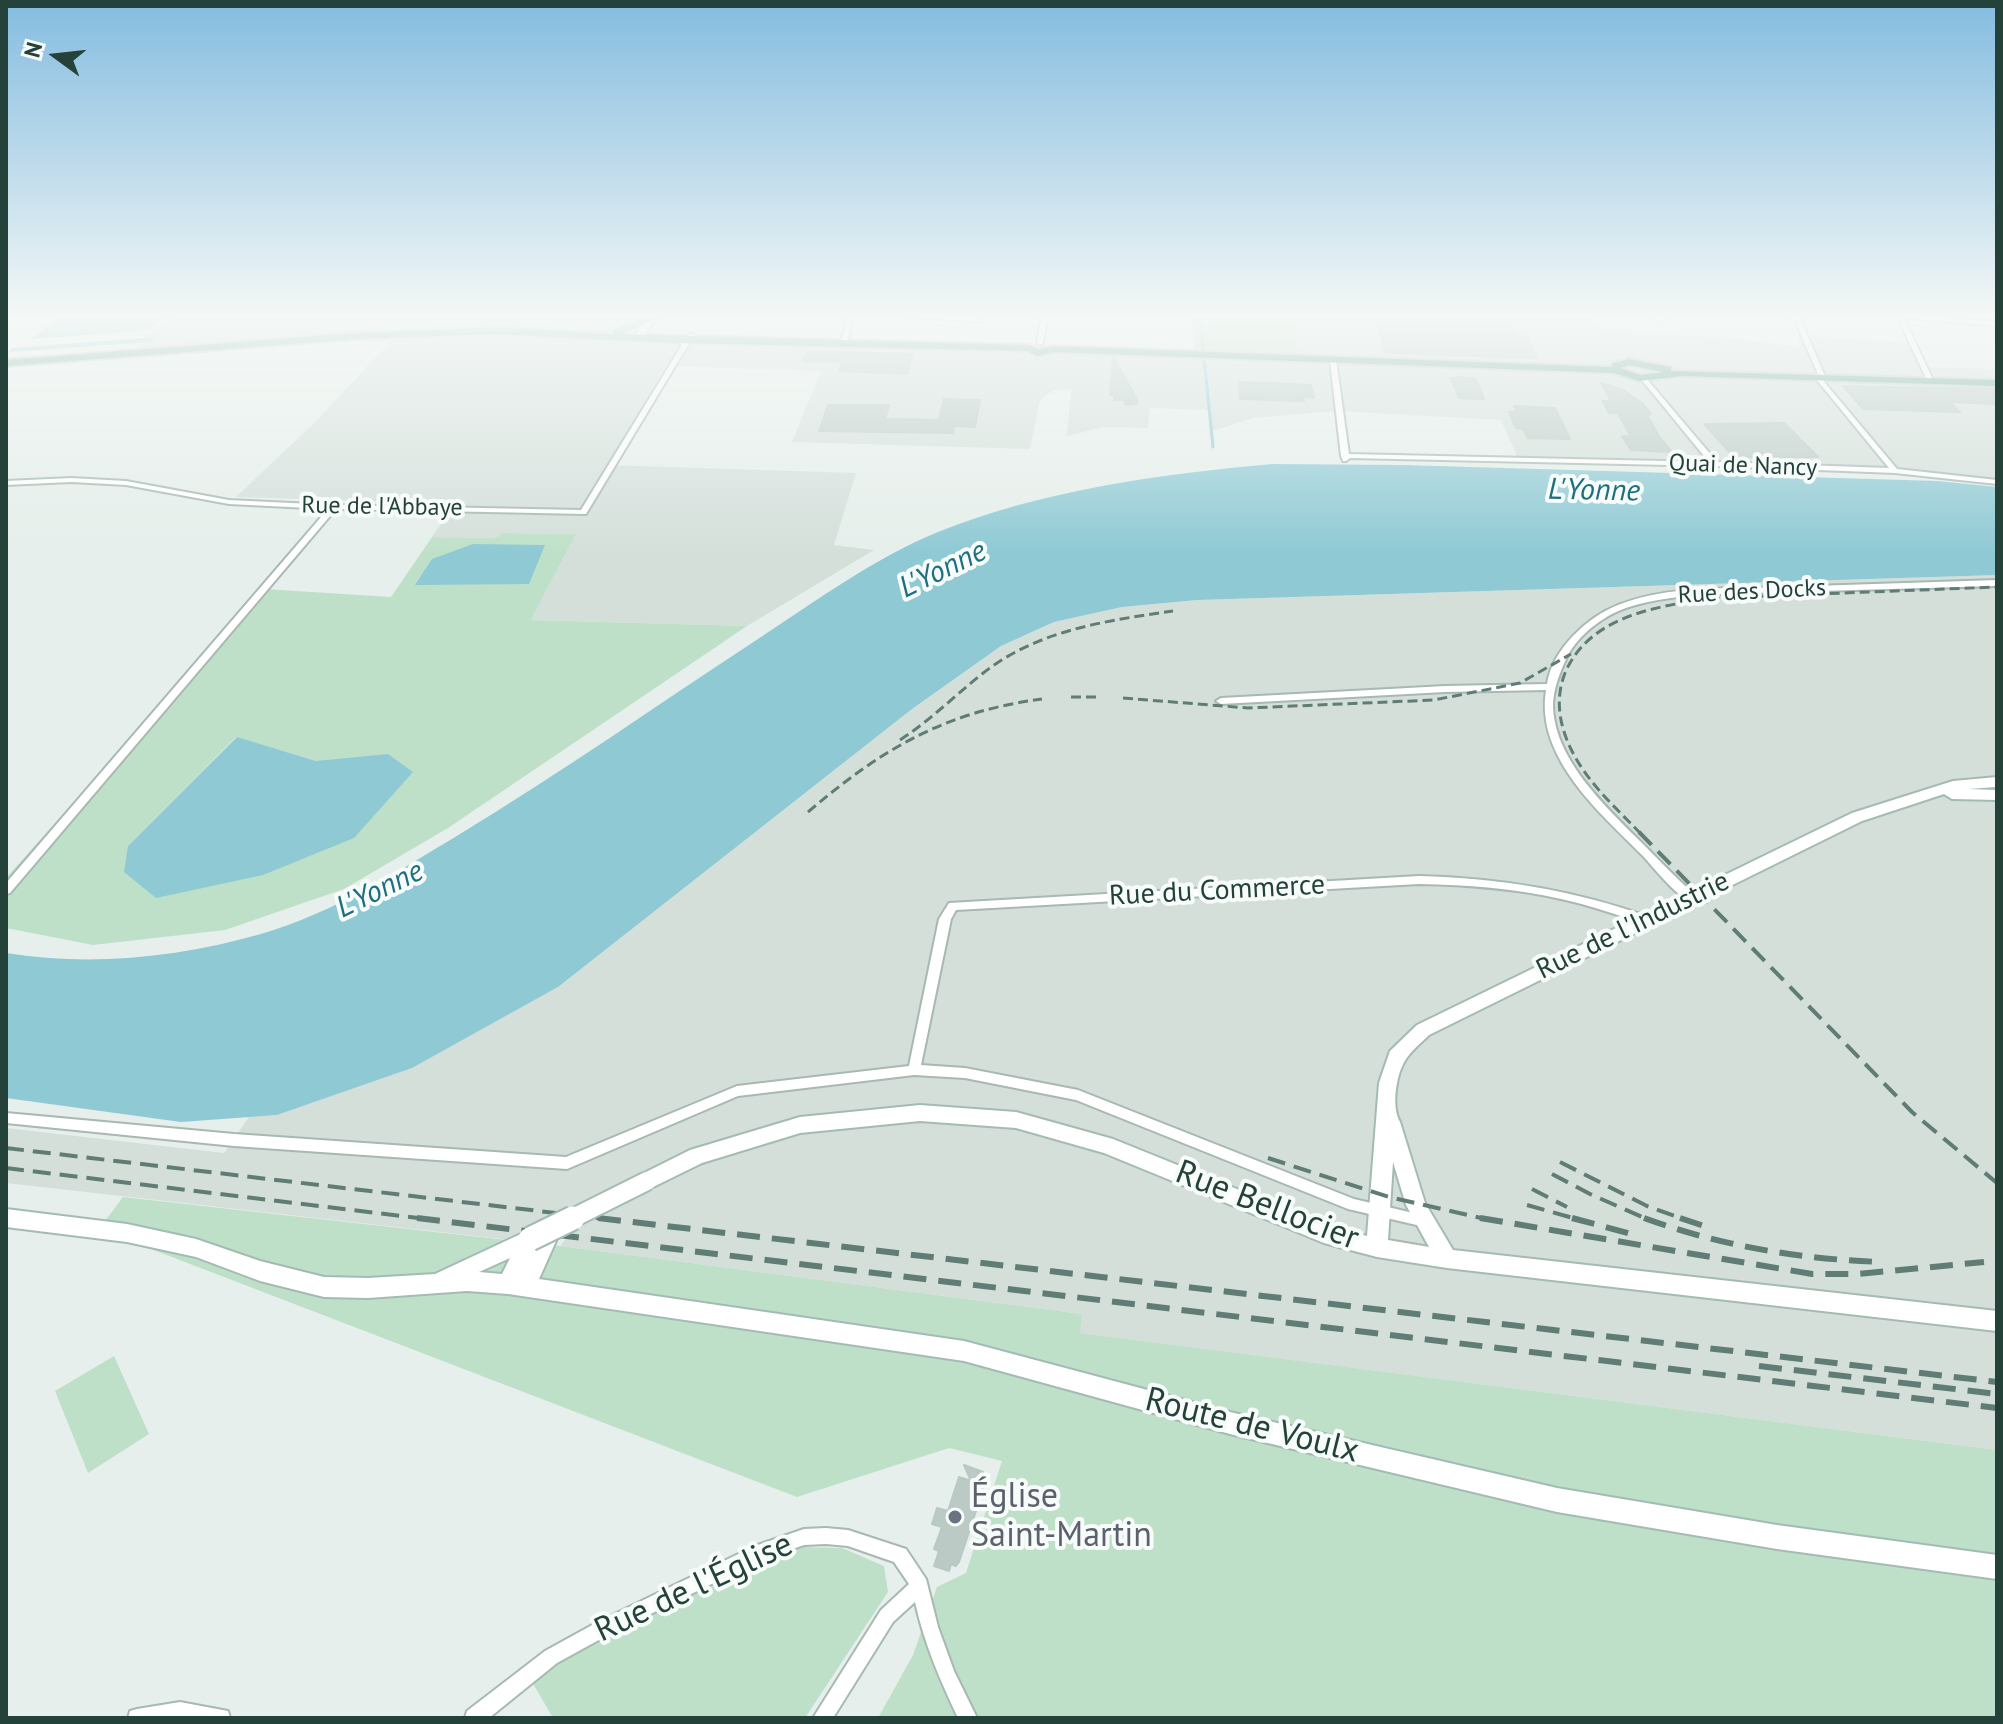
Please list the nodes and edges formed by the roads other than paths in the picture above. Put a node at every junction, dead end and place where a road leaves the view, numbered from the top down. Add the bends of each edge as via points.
1 (654, 394) edge
2 (1338, 394) edge
3 (1663, 394) edge
4 (1835, 394) edge
5 (1715, 464) junction
6 (1895, 471) junction
7 (1997, 482) edge
8 (6, 483) edge
9 (334, 507) junction
10 (1997, 583) edge
11 (1548, 687) junction
12 (1221, 701) dead end
13 (1996, 786) edge
14 (1934, 794) junction
15 (1972, 794) junction
16 (1997, 804) edge
17 (6, 890) edge
18 (1691, 898) junction
19 (1645, 920) junction
20 (914, 1070) junction
21 (1387, 1113) junction
22 (6, 1118) edge
23 (1379, 1212) junction
24 (6, 1218) edge
25 (1425, 1221) junction
26 (545, 1235) junction
27 (1377, 1248) junction
28 (1447, 1259) junction
29 (436, 1282) junction
30 (517, 1285) junction
31 (1997, 1321) edge
32 (1997, 1567) edge
33 (920, 1585) junction
34 (137, 1718) edge
35 (221, 1718) edge
36 (474, 1718) edge
37 (822, 1718) edge
38 (968, 1718) edge

1 - 9 street, Rue de l'Abbaye via 583,512
2 - 5 street, Quai de Nancy via 1346,458
3 - 5 street
4 - 6 street
5 - 6 street, Quai de Nancy
6 - 7 street, Quai de Nancy
8 - 9 street, Rue de l'Abbaye via 126,483 229,502
9 - 17 street
10 - 11 street, Rue des Docks via 1716,592 1623,605 1567,648
11 - 12 street
11 - 18 street via 1550,721 1572,772
13 - 14 main road via 1953,786
13 - 15 main road
14 - 15 main road
14 - 18 main road, Rue de l'Industrie via 1857,817
15 - 16 main road
18 - 19 main road, Rue de l'Industrie
19 - 20 street, Rue du Commerce via 1542,889 1475,880 953,906 945,919
19 - 21 main road, Rue de l'Industrie via 1423,1030 1391,1069
20 - 22 street via 737,1091 567,1163
20 - 23 street via 965,1073 1078,1095
21 - 23 main road, Rue de l'Industrie
21 - 25 main road
23 - 25 street
23 - 27 main road, Rue de l'Industrie
24 - 29 main road via 127,1233 324,1287
25 - 28 main road
26 - 27 main road, Rue Bellocier, bridge via 697,1156 800,1125 920,1113 1016,1120 1106,1145 1306,1228
26 - 29 main road, Rue Bellocier
26 - 30 main road
27 - 28 main road, Rue Bellocier
28 - 31 main road, Rue Bellocier
29 - 30 main road, Route de Voulx
30 - 32 main road, Route de Voulx via 964,1351 1230,1423 1557,1500
33 - 36 street, Rue de l'Église via 900,1555 848,1538 804,1537 755,1554 600,1630 551,1657
33 - 37 street via 887,1616
33 - 38 street via 929,1627
34 - 35 street via 180,1711

